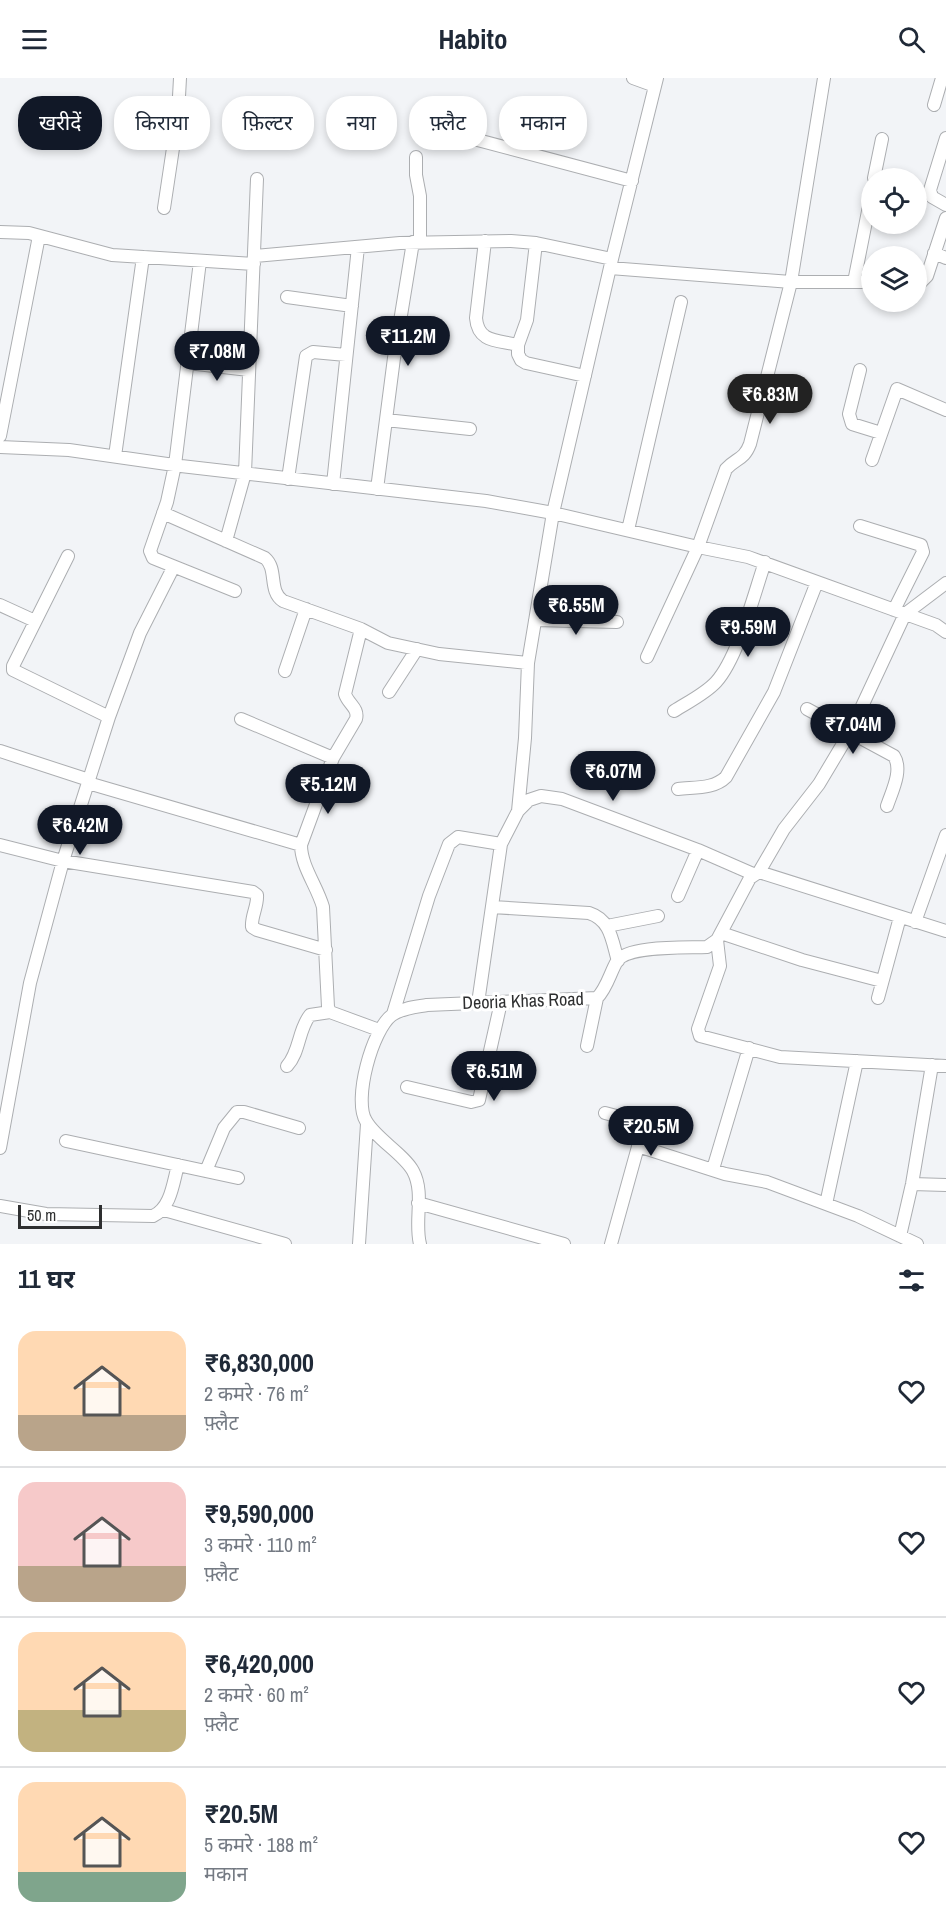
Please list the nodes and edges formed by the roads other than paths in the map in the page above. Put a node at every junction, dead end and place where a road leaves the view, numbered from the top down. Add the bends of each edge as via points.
1 (180, 78) edge
2 (633, 78) edge
3 (824, 78) edge
4 (942, 78) edge
5 (656, 82) edge
6 (934, 105) dead end
7 (946, 138) edge
8 (882, 139) dead end
9 (487, 143) edge
10 (416, 157) dead end
11 (876, 168) edge
12 (941, 175) edge
13 (257, 179) dead end
14 (632, 181) junction
15 (946, 205) edge
16 (164, 208) dead end
17 (946, 218) edge
18 (0, 232) edge
19 (863, 234) edge
20 (39, 236) junction
21 (417, 242) junction
22 (485, 242) junction
23 (536, 243) junction
24 (358, 247) junction
25 (940, 255) edge
26 (143, 257) junction
27 (254, 260) junction
28 (200, 261) junction
29 (611, 263) junction
30 (927, 277) edge
31 (791, 282) junction
32 (854, 282) junction
33 (861, 282) edge
34 (287, 297) dead end
35 (681, 302) dead end
36 (352, 306) junction
37 (519, 345) junction
38 (346, 355) junction
39 (188, 363) junction
40 (249, 370) junction
41 (860, 370) dead end
42 (585, 376) junction
43 (946, 410) edge
44 (386, 420) junction
45 (470, 429) dead end
46 (881, 433) junction
47 (0, 436) edge
48 (0, 447) edge
49 (115, 456) junction
50 (872, 460) dead end
51 (175, 465) junction
52 (245, 473) junction
53 (288, 479) junction
54 (333, 484) junction
55 (377, 489) junction
56 (163, 513) junction
57 (553, 513) junction
58 (860, 526) dead end
59 (628, 530) junction
60 (226, 541) junction
61 (698, 547) junction
62 (68, 556) dead end
63 (765, 562) junction
64 (173, 568) junction
65 (817, 582) junction
66 (946, 583) edge
67 (235, 591) dead end
68 (0, 605) edge
69 (306, 609) junction
70 (900, 612) junction
71 (535, 620) junction
72 (35, 621) junction
73 (617, 622) dead end
74 (361, 629) junction
75 (946, 632) edge
76 (417, 650) junction
77 (647, 657) dead end
78 (528, 663) junction
79 (285, 671) dead end
80 (389, 692) dead end
81 (807, 708) dead end
82 (674, 711) dead end
83 (109, 717) junction
84 (241, 719) dead end
85 (850, 732) junction
86 (0, 751) edge
87 (333, 758) junction
88 (89, 781) junction
89 (678, 789) dead end
90 (887, 806) dead end
91 (518, 810) junction
92 (946, 835) edge
93 (501, 844) junction
94 (0, 845) edge
95 (301, 845) junction
96 (698, 850) junction
97 (63, 861) junction
98 (756, 873) junction
99 (678, 896) dead end
100 (492, 907) junction
101 (658, 915) dead end
102 (900, 917) junction
103 (915, 922) junction
104 (607, 926) junction
105 (946, 931) edge
106 (719, 937) junction
107 (326, 950) junction
108 (618, 961) junction
109 (882, 981) junction
110 (597, 998) junction
111 (878, 998) dead end
112 (478, 1002) junction
113 (501, 1002) junction
114 (330, 1012) junction
115 (393, 1014) junction
116 (380, 1030) junction
117 (587, 1046) dead end
118 (749, 1048) junction
119 (857, 1061) junction
120 (932, 1065) junction
121 (287, 1066) dead end
122 (946, 1066) edge
123 (407, 1088) dead end
124 (605, 1113) dead end
125 (367, 1124) junction
126 (299, 1128) dead end
127 (66, 1141) dead end
128 (638, 1146) junction
129 (0, 1148) edge
130 (178, 1165) junction
131 (713, 1169) junction
132 (206, 1172) junction
133 (238, 1178) dead end
134 (912, 1184) junction
135 (946, 1185) edge
136 (418, 1203) junction
137 (826, 1204) junction
138 (0, 1206) edge
139 (164, 1210) junction
140 (900, 1236) junction
141 (252, 1240) edge
142 (285, 1244) edge
143 (359, 1244) edge
144 (420, 1244) edge
145 (564, 1244) edge
146 (610, 1244) edge
147 (917, 1244) edge

1 - 16 street
2 - 5 street
3 - 31 street
4 - 6 street
5 - 14 street
7 - 12 street
8 - 11 street
9 - 14 street
10 - 21 street via 420,196
12 - 15 street via 931,194
13 - 27 street
14 - 29 street
17 - 25 street
18 - 20 street
19 - 32 street
20 - 26 street via 96,251
20 - 47 street
21 - 22 street
21 - 24 street
21 - 44 street
22 - 23 street
22 - 37 street via 477,327 486,338
23 - 29 street
23 - 37 street via 527,320
24 - 27 street
24 - 36 street
25 - 30 street
26 - 28 street
26 - 49 street
27 - 28 street
27 - 40 street
28 - 39 street
29 - 31 street
29 - 42 street
31 - 32 street
31 - 61 street via 750,444 744,457 726,469
32 - 33 street
34 - 36 street
35 - 59 street
36 - 38 street
37 - 42 street via 520,360 526,363
38 - 53 street via 313,352 306,356
38 - 54 street
39 - 40 street
39 - 51 street
40 - 52 street
41 - 46 street via 849,420
42 - 57 street
43 - 46 street via 897,389
44 - 45 street
44 - 55 street
46 - 50 street
48 - 49 street
49 - 51 street
51 - 52 street
51 - 56 street
52 - 53 street
52 - 60 street
53 - 54 street
54 - 55 street
55 - 57 street
56 - 60 street
56 - 64 street via 150,554
57 - 59 street
57 - 71 street
58 - 70 street via 923,548
59 - 61 street
60 - 69 street via 266,558 272,567 278,597
61 - 63 street
61 - 77 street
62 - 72 street
63 - 65 street
63 - 82 street via 724,670 708,689
64 - 67 street
64 - 83 street via 140,633
65 - 70 street
65 - 89 street via 774,692 726,777 713,785
66 - 70 street
68 - 72 street
69 - 74 street
69 - 79 street
70 - 75 street
70 - 85 street
71 - 73 street
71 - 78 street
72 - 83 street via 13,670
74 - 76 street via 388,643
74 - 87 street via 345,694 357,713
76 - 78 street
76 - 80 street
78 - 91 street
81 - 85 street
83 - 88 street
84 - 87 street
85 - 90 street via 897,761
85 - 98 street
86 - 88 street
87 - 95 street
88 - 95 street
88 - 97 street
91 - 93 street
91 - 96 street via 541,796 562,799
92 - 103 street
93 - 100 street
93 - 115 street via 458,837 449,844
94 - 97 street
95 - 107 street via 302,857 323,907
96 - 98 street
96 - 99 street
97 - 107 street via 253,892 258,901 252,927
97 - 129 street via 30,983
98 - 102 street
98 - 106 street
100 - 104 street via 589,914 602,919
100 - 112 street
101 - 104 street
102 - 103 street
102 - 109 street
103 - 105 street
104 - 108 street
106 - 108 street via 707,947 632,951
106 - 109 street
106 - 118 street via 720,966 698,1032 703,1037
107 - 114 street
108 - 110 street, Deoria Khas Road
109 - 111 street
110 - 113 street, Deoria Khas Road
110 - 117 street
112 - 113 street, Deoria Khas Road
112 - 115 street, Deoria Khas Road via 410,1007
113 - 123 street via 479,1100 471,1102
114 - 116 street
114 - 121 street via 310,1015 305,1021 294,1057
115 - 116 street
116 - 125 street via 362,1088 361,1111
118 - 119 street via 780,1058
118 - 131 street
119 - 120 street
119 - 137 street
120 - 122 street
120 - 134 street
124 - 128 street via 644,1123
125 - 136 street via 413,1170
125 - 143 street
126 - 132 street via 237,1112 224,1128
127 - 130 street
128 - 131 street
128 - 146 street
130 - 132 street
130 - 139 street
131 - 137 street via 767,1182
132 - 133 street
134 - 135 street
134 - 140 street
136 - 144 street
136 - 145 street
137 - 140 street
138 - 139 street via 46,1214 153,1216
139 - 141 street
140 - 147 street
141 - 142 street

